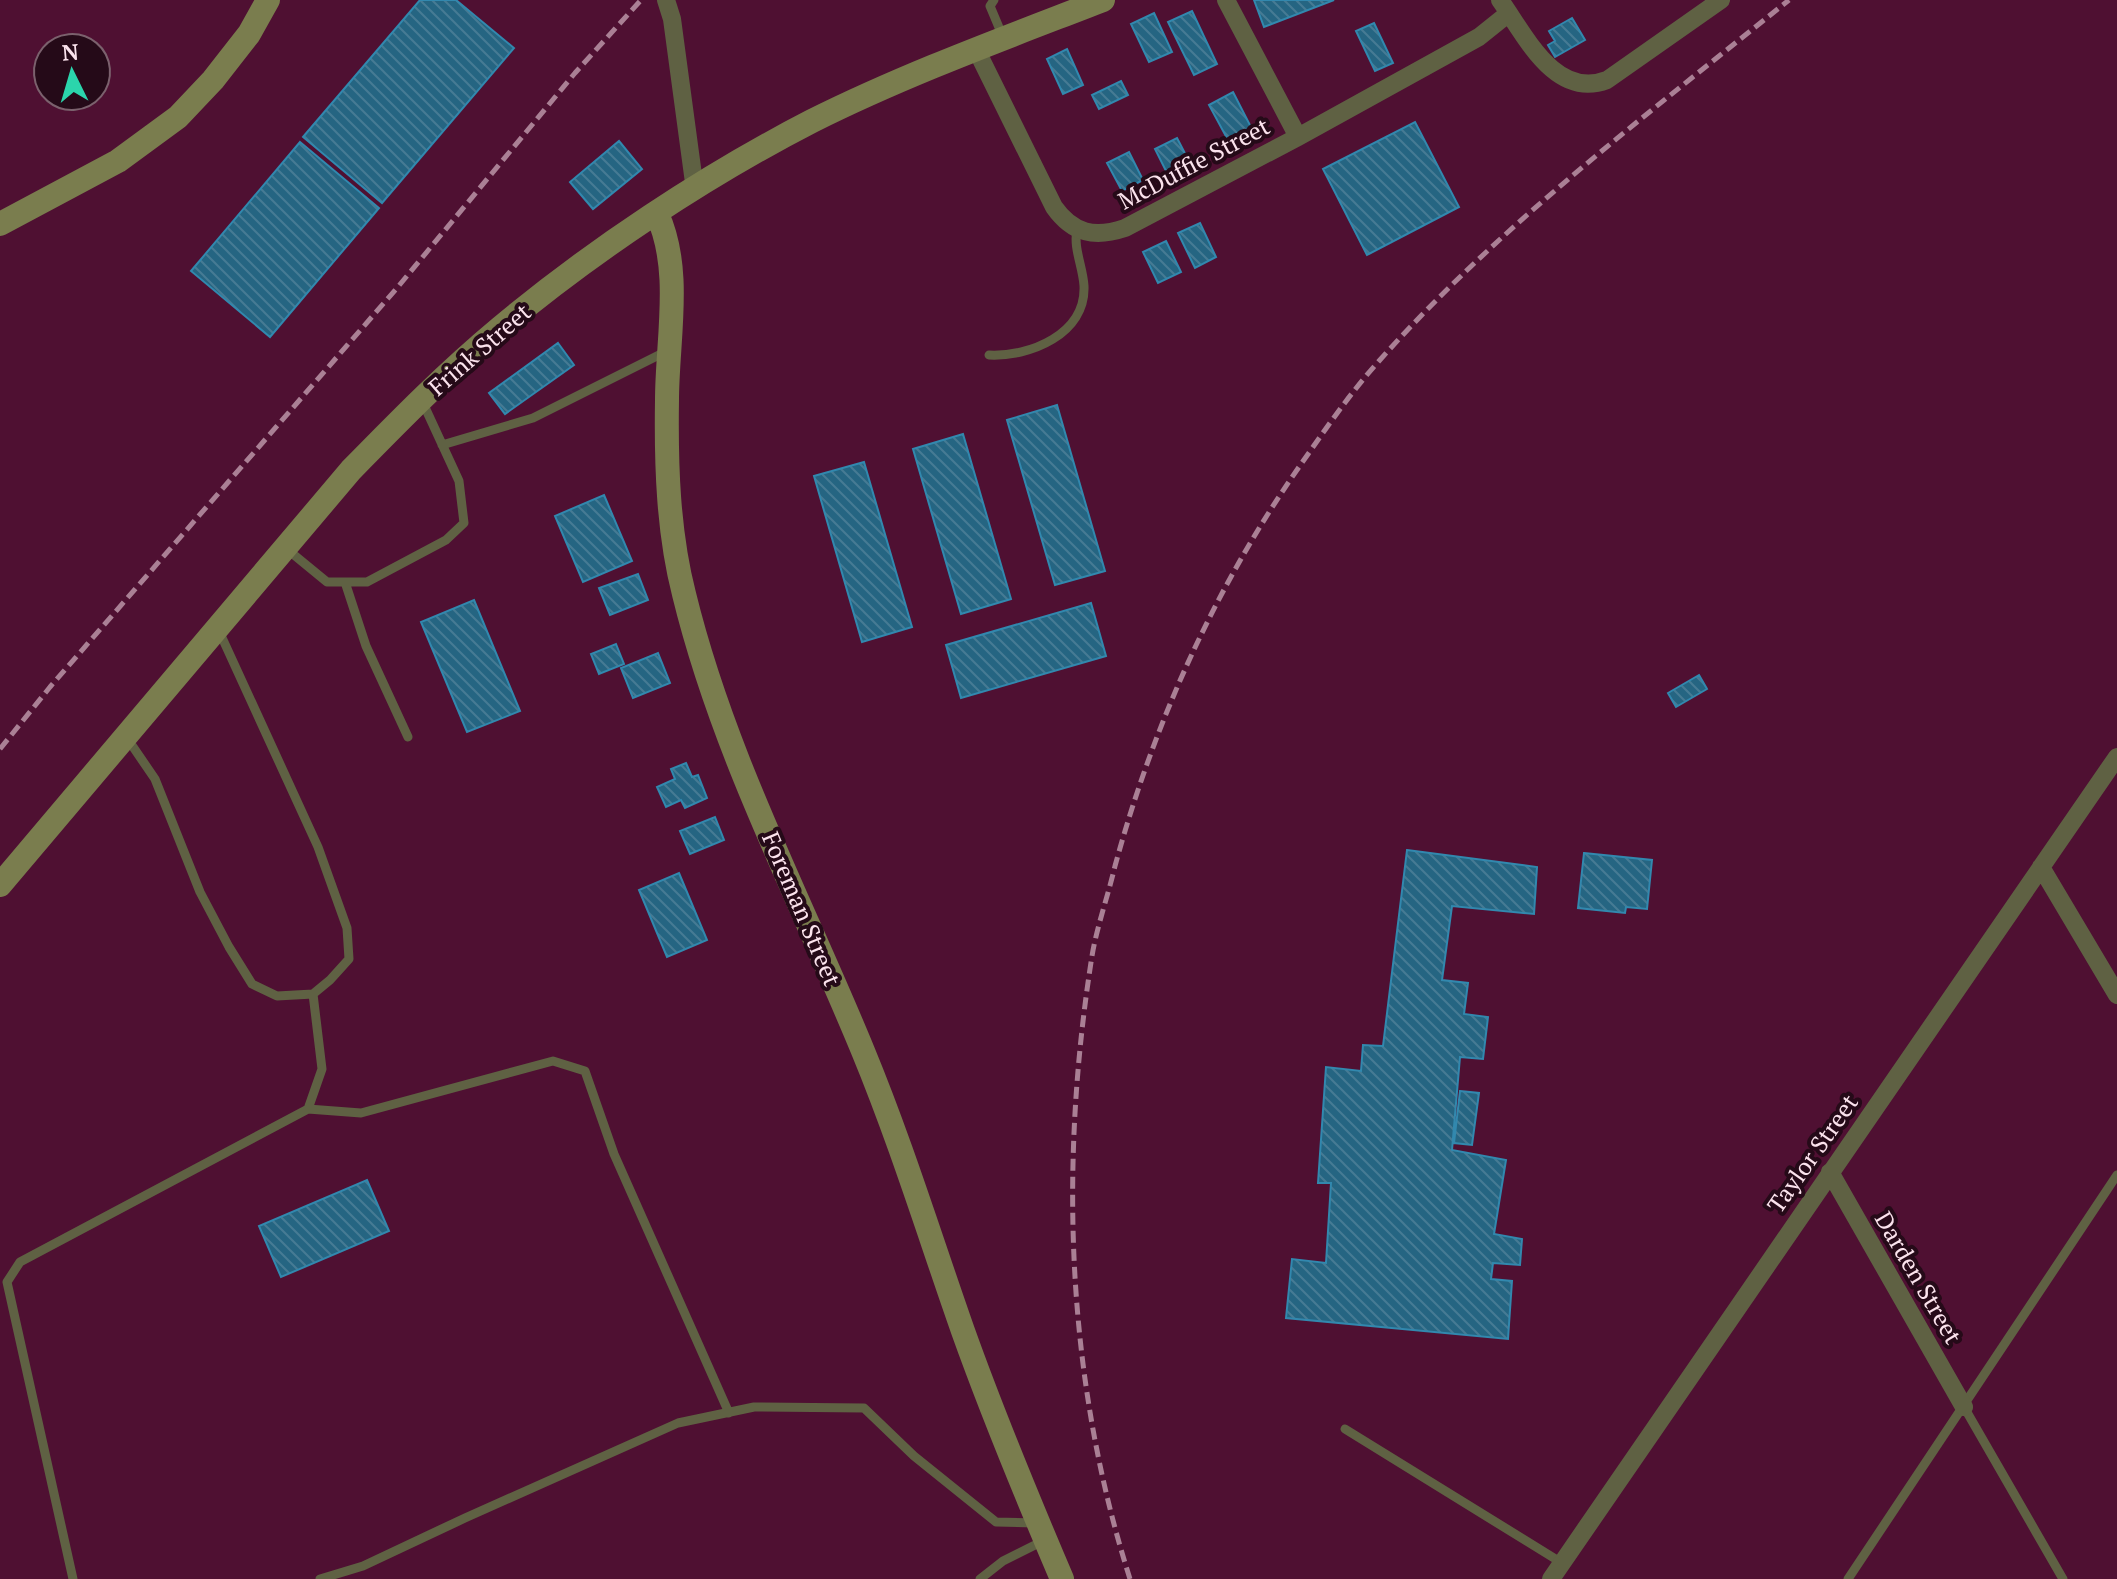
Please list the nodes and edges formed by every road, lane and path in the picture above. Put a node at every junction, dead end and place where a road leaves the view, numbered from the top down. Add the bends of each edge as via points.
1 (268, 0) edge
2 (666, 0) edge
3 (994, 0) edge
4 (1103, 0) edge
5 (1226, 0) edge
6 (1721, 0) edge
7 (1504, 6) edge
8 (1003, 39) junction
9 (976, 49) junction
10 (1298, 137) junction
11 (695, 190) junction
12 (657, 214) junction
13 (0, 224) edge
14 (1077, 230) junction
15 (668, 351) junction
16 (989, 355) dead end
17 (422, 400) junction
18 (442, 445) junction
19 (285, 547) junction
20 (345, 582) junction
21 (217, 627) junction
22 (126, 735) junction
23 (408, 737) dead end
24 (2117, 757) edge
25 (2041, 867) junction
26 (0, 885) edge
27 (313, 994) junction
28 (2117, 995) edge
29 (308, 1109) junction
30 (1830, 1172) junction
31 (2117, 1175) edge
32 (1964, 1407) junction
33 (729, 1413) junction
34 (1345, 1429) dead end
35 (1042, 1532) junction
36 (1557, 1571) edge
37 (73, 1579) edge
38 (320, 1579) edge
39 (980, 1579) edge
40 (1062, 1579) edge
41 (1848, 1579) edge
42 (2063, 1579) edge

1 - 13 street via 249,34 178,117 118,161
2 - 11 street
3 - 8 lane via 990,6
4 - 8 street, Frink Street
5 - 10 street
6 - 7 street via 1594,85 1564,79 1550,69
7 - 10 street, McDuffie Street via 1479,37
8 - 9 street, Frink Street
9 - 11 street, Frink Street via 812,122
9 - 14 street via 1054,207
10 - 14 street, McDuffie Street via 1125,228 1093,234
11 - 12 street, Frink Street
12 - 15 street, Foreman Street via 671,264
12 - 17 street, Frink Street via 500,328
14 - 16 lane via 1084,288 1078,319 1061,335 1019,353
15 - 18 lane via 533,418
15 - 35 street, Foreman Street via 667,454 675,545 706,672 741,770 863,1050 967,1342
17 - 18 lane
17 - 19 street, Frink Street via 351,470
18 - 20 lane via 459,481 464,523 446,540 367,582
19 - 20 lane via 327,582
19 - 21 street, Frink Street
20 - 23 lane via 366,646
21 - 22 street, Frink Street
21 - 27 lane via 318,847 347,928 349,959
22 - 26 street, Frink Street
22 - 27 lane via 155,779 200,892 252,984 277,996
24 - 25 street, Taylor Street
25 - 28 street
25 - 30 street, Taylor Street
27 - 29 lane via 322,1069
29 - 33 lane via 361,1113 553,1061 585,1071 614,1154
29 - 37 lane via 20,1262 7,1282
30 - 32 street, Darden Street
30 - 36 street, Taylor Street
31 - 32 lane
32 - 41 lane
32 - 42 lane
33 - 35 lane via 754,1407 864,1408 996,1522
33 - 38 lane via 678,1423 363,1566
34 - 36 lane
35 - 39 lane
35 - 40 street, Foreman Street

